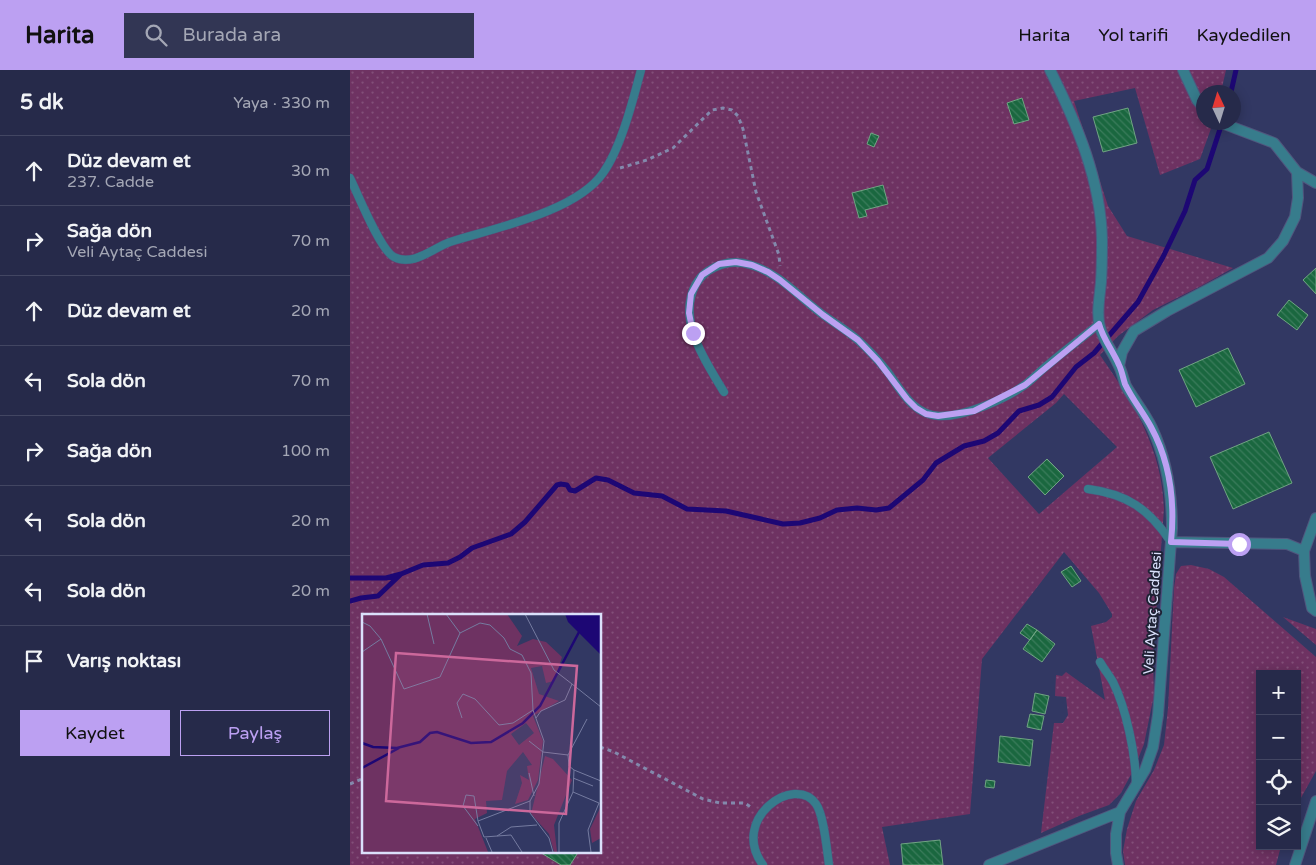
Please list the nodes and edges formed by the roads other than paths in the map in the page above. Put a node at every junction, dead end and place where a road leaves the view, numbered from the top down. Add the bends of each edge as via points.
1 (641, 70) edge
2 (1050, 70) edge
3 (1183, 70) edge
4 (1196, 98) edge
5 (1240, 130) edge
6 (1297, 172) junction
7 (350, 178) edge
8 (1316, 183) edge
9 (1100, 329) junction
10 (1128, 340) junction
11 (1108, 344) junction
12 (1119, 366) junction
13 (724, 392) dead end
14 (1088, 488) dead end
15 (1316, 518) edge
16 (1171, 542) junction
17 (1304, 551) junction
18 (1316, 611) edge
19 (1100, 662) dead end
20 (1136, 785) junction
21 (1316, 801) edge
22 (1120, 812) junction
23 (763, 865) edge
24 (829, 865) edge
25 (989, 865) edge
26 (1118, 865) edge
27 (1296, 865) edge

1 - 7 lane via 622,132 603,174 580,193 537,215 449,243 414,259 401,260 392,256 375,231
2 - 9 street via 1086,155 1100,214
3 - 4 street
5 - 6 street via 1274,143
6 - 8 street
6 - 10 street via 1295,217 1283,241 1268,258 1141,326
9 - 11 street, Veli Aytaç Caddesi
9 - 13 lane via 1025,385 974,411 953,415 926,414 907,399 858,340 780,280 752,265 736,262 719,264 702,275 691,294 689,313 703,358
10 - 11 street
10 - 12 street
11 - 12 street, Veli Aytaç Caddesi
12 - 16 street, Veli Aytaç Caddesi via 1125,384 1152,428 1166,464 1172,504
14 - 16 lane via 1114,494 1139,506
15 - 17 street
16 - 17 street via 1287,544
16 - 20 street, Veli Aytaç Caddesi via 1158,715 1153,747
17 - 18 street via 1305,576 1312,608
19 - 20 lane via 1121,700 1136,768
20 - 22 street, Veli Aytaç Caddesi
21 - 27 street
22 - 25 street
22 - 26 street, Veli Aytaç Caddesi via 1116,834
23 - 24 lane via 754,848 759,815 775,800 801,794 817,805

